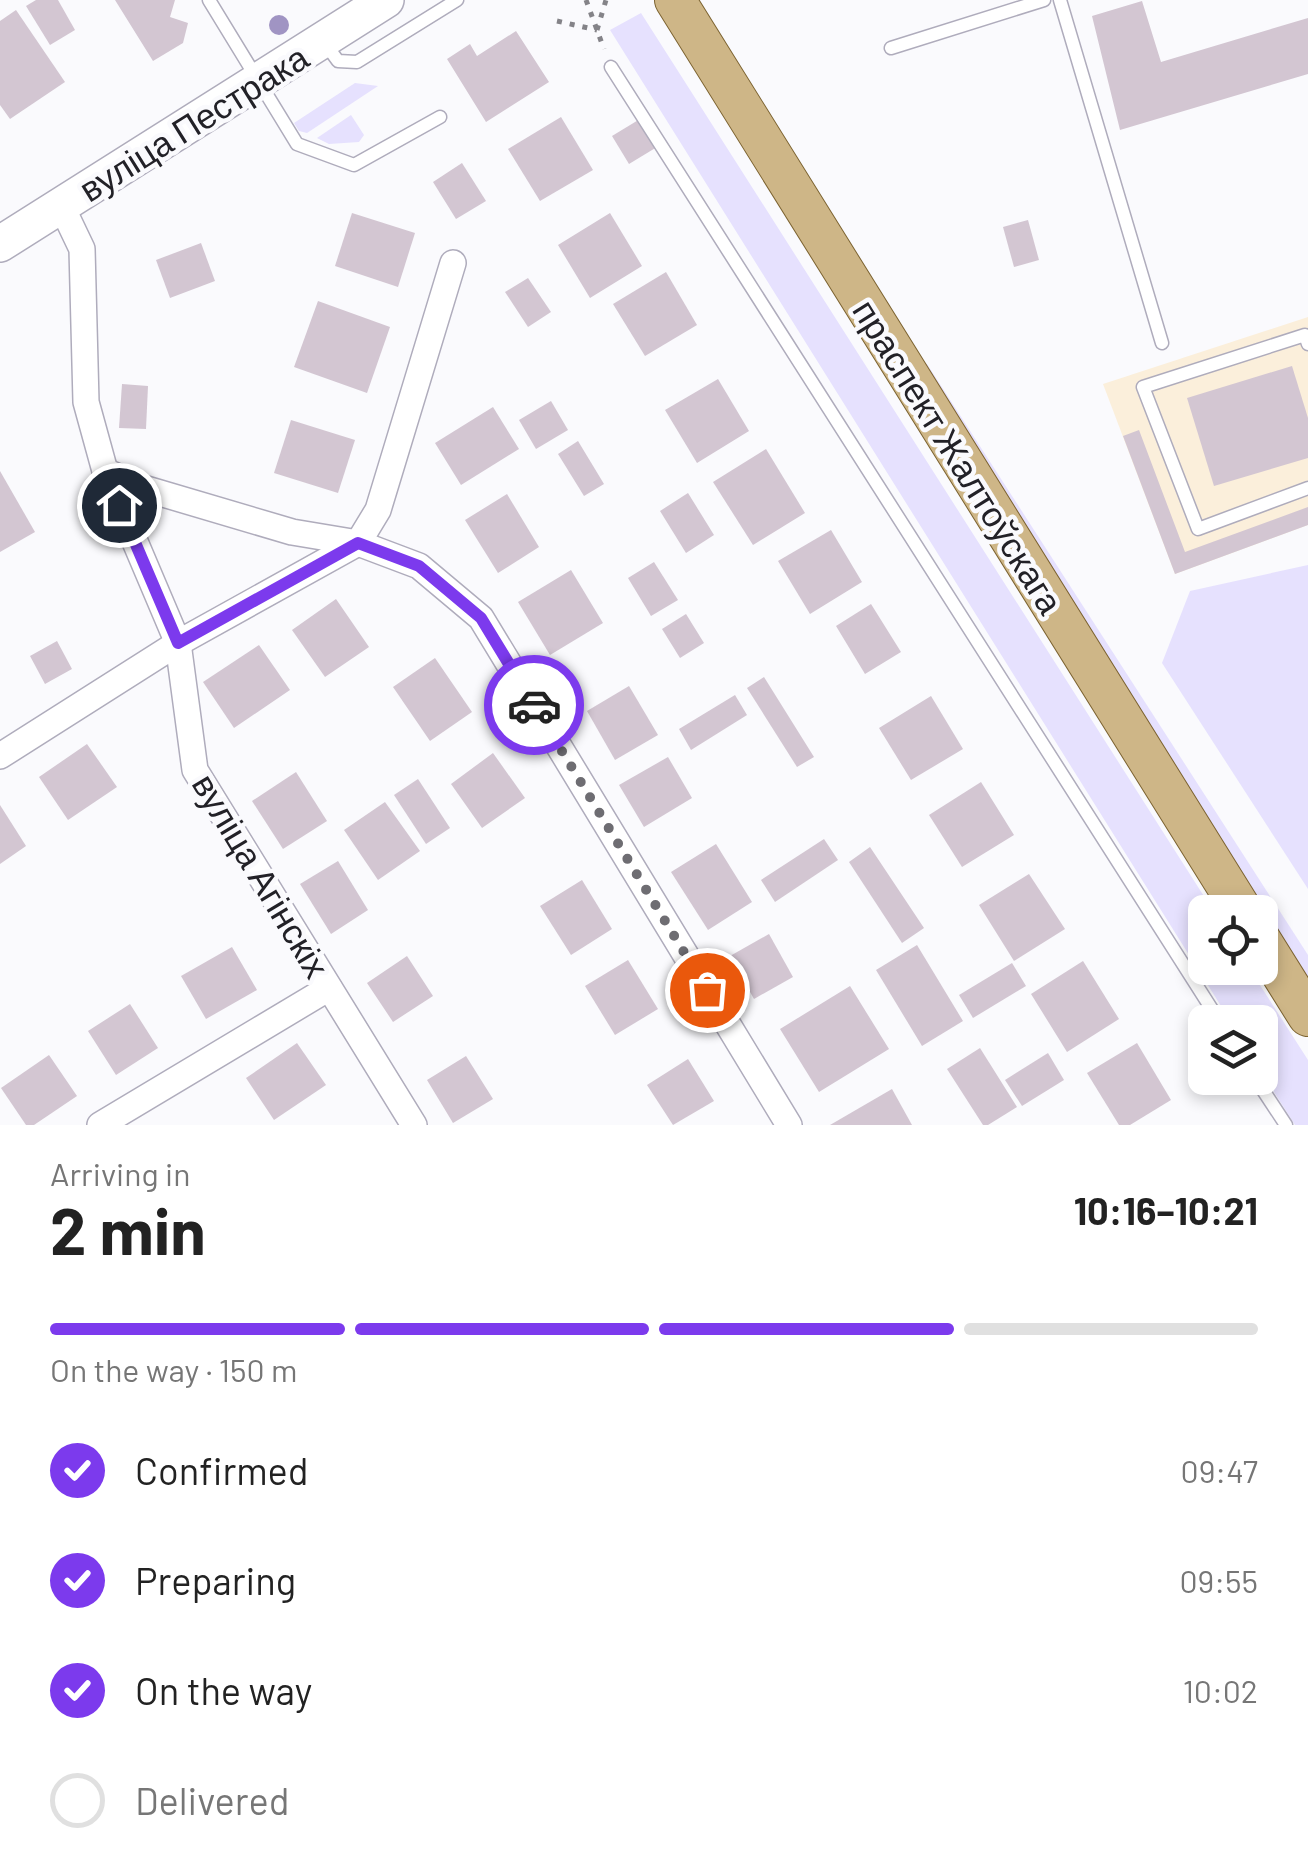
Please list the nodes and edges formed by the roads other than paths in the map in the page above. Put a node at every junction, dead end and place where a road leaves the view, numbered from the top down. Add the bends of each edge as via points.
1 (208, 0) edge
2 (386, 0) edge
3 (457, 0) edge
4 (675, 0) edge
5 (1044, 0) edge
6 (1060, 0) edge
7 (323, 40) junction
8 (891, 48) dead end
9 (611, 67) dead end
10 (259, 82) junction
11 (440, 117) dead end
12 (61, 205) junction
13 (0, 244) edge
14 (453, 263) dead end
15 (1162, 343) dead end
16 (1308, 344) edge
17 (104, 470) junction
18 (1308, 488) edge
19 (358, 543) junction
20 (178, 643) junction
21 (0, 756) edge
22 (1232, 895) edge
23 (1278, 968) edge
24 (329, 988) junction
25 (1209, 1005) edge
26 (1308, 1016) edge
27 (1266, 1095) edge
28 (100, 1125) edge
29 (414, 1125) edge
30 (789, 1125) edge
31 (1286, 1125) edge

1 - 10 lane
2 - 7 street, вуліца Пестрака
3 - 7 lane via 357,62 338,61
4 - 22 main road, праспект Жалтоўскага
5 - 8 lane
6 - 15 lane
7 - 10 street, вуліца Пестрака
9 - 25 lane
10 - 11 lane via 297,144 354,166
10 - 12 street, вуліца Пестрака
12 - 13 street, вуліца Пестрака
12 - 17 street, вуліца Агінскіх via 82,249 86,402
14 - 19 street via 378,510
16 - 18 lane via 1305,335 1143,387 1198,529
17 - 19 street via 292,532
17 - 20 street, вуліца Агінскіх
19 - 20 street
19 - 30 street via 419,566 481,618
20 - 21 street
20 - 24 street, вуліца Агінскіх via 195,770
23 - 26 main road
24 - 28 street
24 - 29 street, вуліца Агінскіх
27 - 31 lane

